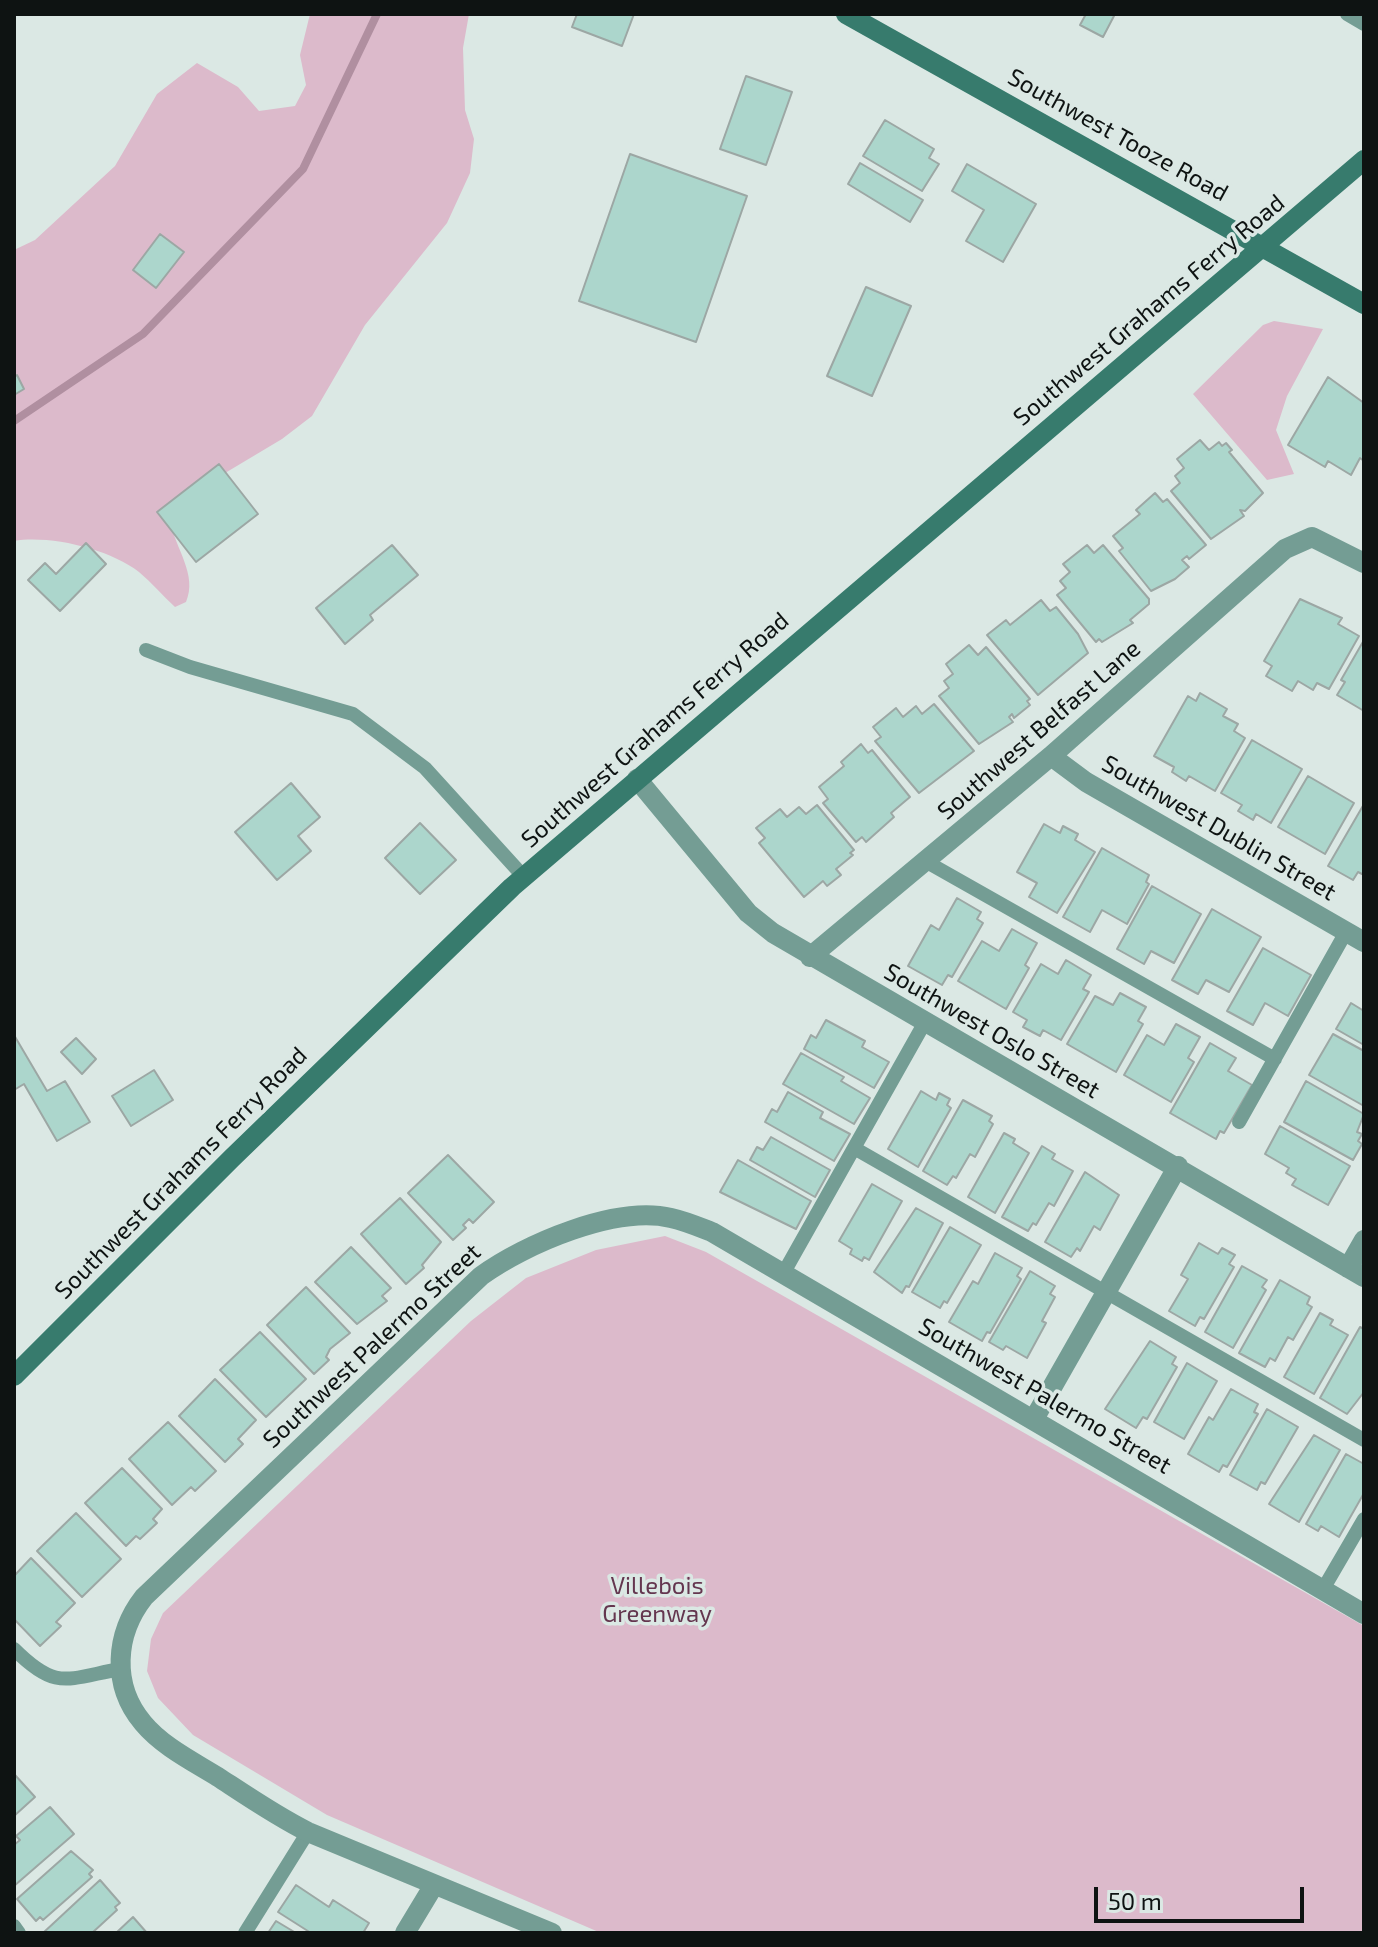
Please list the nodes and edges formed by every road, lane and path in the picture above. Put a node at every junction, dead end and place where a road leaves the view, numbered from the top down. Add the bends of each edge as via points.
1 (846, 14) edge
2 (1347, 14) edge
3 (1364, 24) edge
4 (1364, 160) edge
5 (1264, 246) junction
6 (1364, 304) edge
7 (1364, 563) edge
8 (146, 650) dead end
9 (1051, 756) junction
10 (637, 779) junction
11 (925, 861) junction
12 (524, 877) junction
13 (1355, 937) edge
14 (810, 957) junction
15 (925, 1022) junction
16 (1275, 1059) junction
17 (1239, 1122) dead end
18 (854, 1148) junction
19 (1178, 1166) junction
20 (1364, 1240) edge
21 (1356, 1272) edge
22 (783, 1274) junction
23 (1106, 1293) junction
24 (14, 1376) edge
25 (1034, 1419) junction
26 (1364, 1440) edge
27 (1364, 1519) edge
28 (1322, 1591) junction
29 (1364, 1614) edge
30 (14, 1649) edge
31 (120, 1669) junction
32 (308, 1832) junction
33 (434, 1885) junction
34 (14, 1926) edge
35 (19, 1933) edge
36 (245, 1933) edge
37 (405, 1933) edge
38 (552, 1933) edge

1 - 5 main road, Southwest Tooze Road
2 - 3 lane
4 - 5 main road, Southwest Grahams Ferry Road
5 - 6 main road, Southwest Tooze Road
5 - 10 main road, Southwest Grahams Ferry Road
7 - 9 street, Southwest Belfast Lane via 1326,542 1300,540
8 - 12 lane via 353,714 425,768
9 - 11 street, Southwest Belfast Lane
9 - 13 street, Southwest Dublin Street via 1086,782
10 - 12 main road, Southwest Grahams Ferry Road
10 - 14 street, Southwest Oslo Street via 748,913
11 - 14 street, Southwest Belfast Lane
11 - 16 lane
12 - 24 main road, Southwest Grahams Ferry Road
13 - 16 lane
14 - 15 street, Southwest Oslo Street
15 - 18 lane
15 - 19 street, Southwest Oslo Street
16 - 17 lane
18 - 22 lane
18 - 23 lane
19 - 21 street, Southwest Oslo Street
19 - 23 street
20 - 21 street
22 - 25 street, Southwest Palermo Street
22 - 31 street, Southwest Palermo Street via 712,1232 670,1217 640,1216 593,1225 508,1257 481,1276 144,1597 123,1636
23 - 25 street
23 - 26 lane
25 - 28 street, Southwest Palermo Street
27 - 28 lane
28 - 29 street, Southwest Palermo Street
30 - 31 lane via 49,1678
31 - 32 street, Southwest Palermo Street via 129,1701 143,1723 169,1746
32 - 33 street, Southwest Palermo Street
32 - 36 lane
33 - 37 street
33 - 38 street, Southwest Palermo Street
34 - 35 lane

